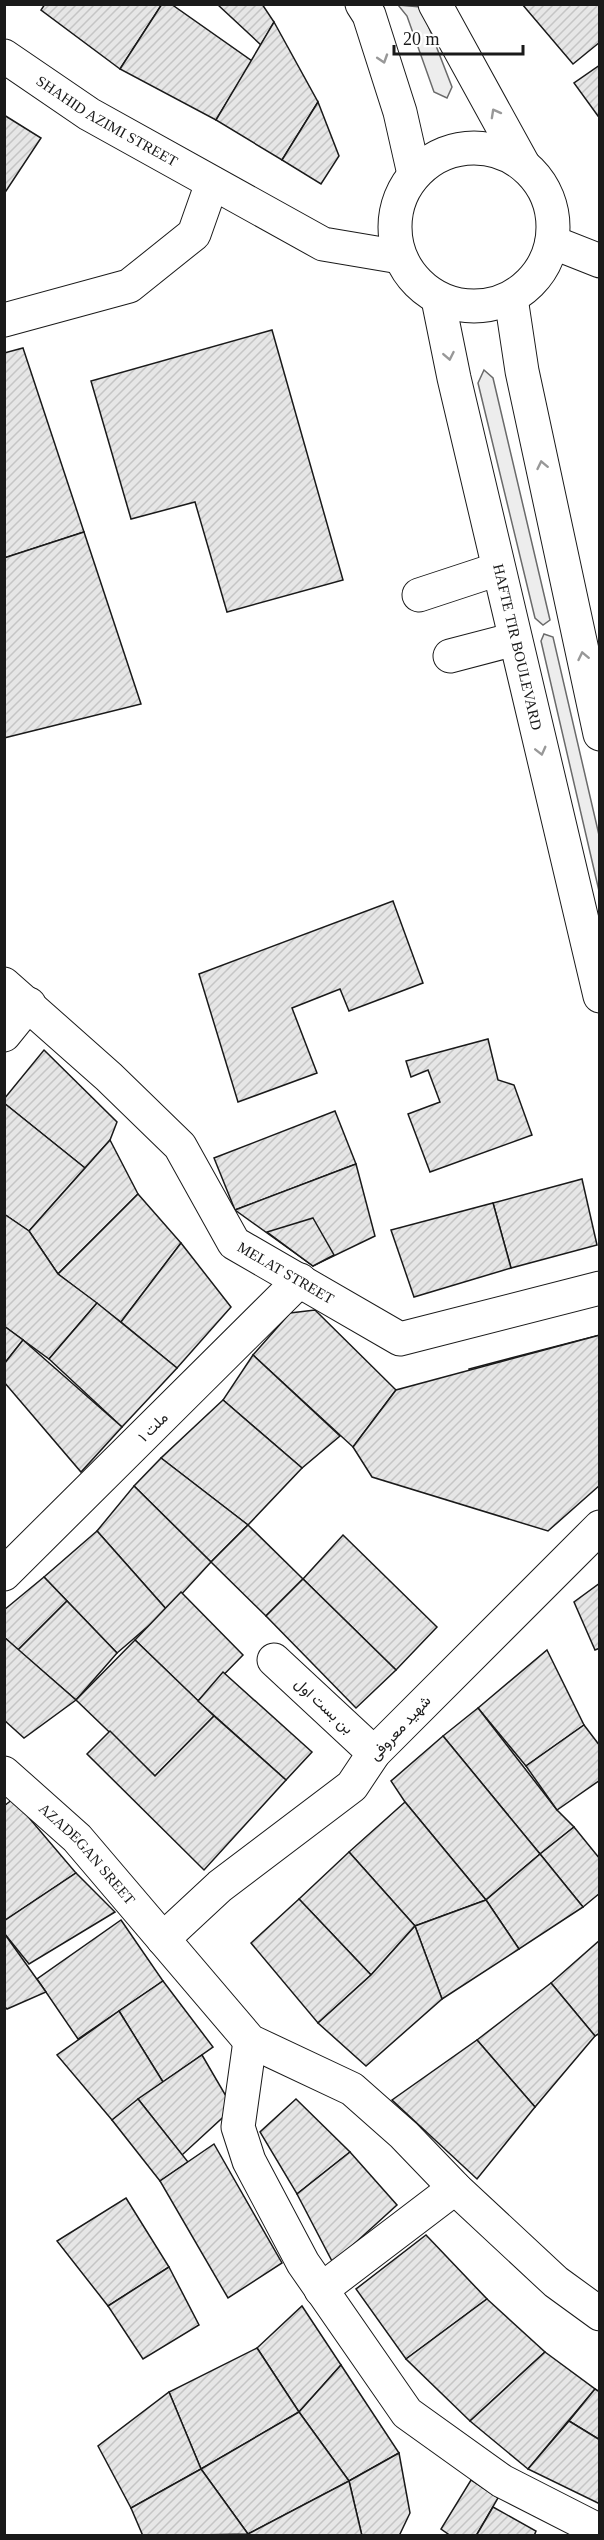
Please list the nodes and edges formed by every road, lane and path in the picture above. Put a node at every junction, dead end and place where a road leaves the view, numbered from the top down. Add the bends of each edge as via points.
1 (362, 4) edge
2 (435, 4) edge
3 (4, 56) edge
4 (523, 164) junction
5 (414, 174) junction
6 (212, 183) junction
7 (552, 242) junction
8 (400, 257) junction
9 (600, 261) edge
10 (511, 298) junction
11 (438, 299) junction
12 (4, 320) edge
13 (498, 569) junction
14 (419, 595) dead end
15 (515, 639) junction
16 (450, 656) dead end
17 (600, 734) edge
18 (17, 994) edge
19 (600, 996) edge
20 (4, 1035) edge
21 (300, 1280) junction
22 (600, 1288) edge
23 (600, 1527) edge
24 (4, 1574) edge
25 (274, 1660) dead end
26 (374, 1753) junction
27 (4, 1773) edge
28 (163, 1939) junction
29 (250, 2041) junction
30 (455, 2188) junction
31 (321, 2290) junction
32 (600, 2314) edge
33 (600, 2531) edge

1 -> 5 street via 400,112
4 -> 2 street
3 - 6 street, SHAHID AZIMI STREET via 89,114
4 - 5 street via 502,153 479,148 455,150 433,159
4 - 7 street via 549,199 554,221
5 - 8 street via 402,192 395,214 394,236
6 - 8 street, SHAHID AZIMI STREET via 323,244
6 - 12 street via 194,234 129,286
7 - 9 street
7 - 10 street via 544,264 530,284
8 - 11 street via 409,274
10 - 11 street via 487,306 462,306
17 -> 10 street via 522,371
11 -> 13 street, HAFTE TIR BOULEVARD
13 - 14 street
13 - 15 street, HAFTE TIR BOULEVARD
15 - 16 street
15 -> 19 street, HAFTE TIR BOULEVARD
18 - 20 street
18 - 21 street, MELAT STREET via 180,1146 234,1243
21 - 22 street, MELAT STREET via 400,1339
21 - 24 street, ملت ۱
23 - 26 street, شهید معروفی
25 - 26 street, بن بست اول
26 - 28 street, شهید معروفی via 352,1786 220,1886
27 - 28 street, AZADEGAN SREET via 77,1838
28 - 29 street, AZADEGAN SREET
29 - 30 street via 352,2089
29 - 31 street via 238,2127 249,2161 303,2264
30 - 31 street
30 - 32 street via 556,2282
31 - 33 street via 407,2413 502,2481

